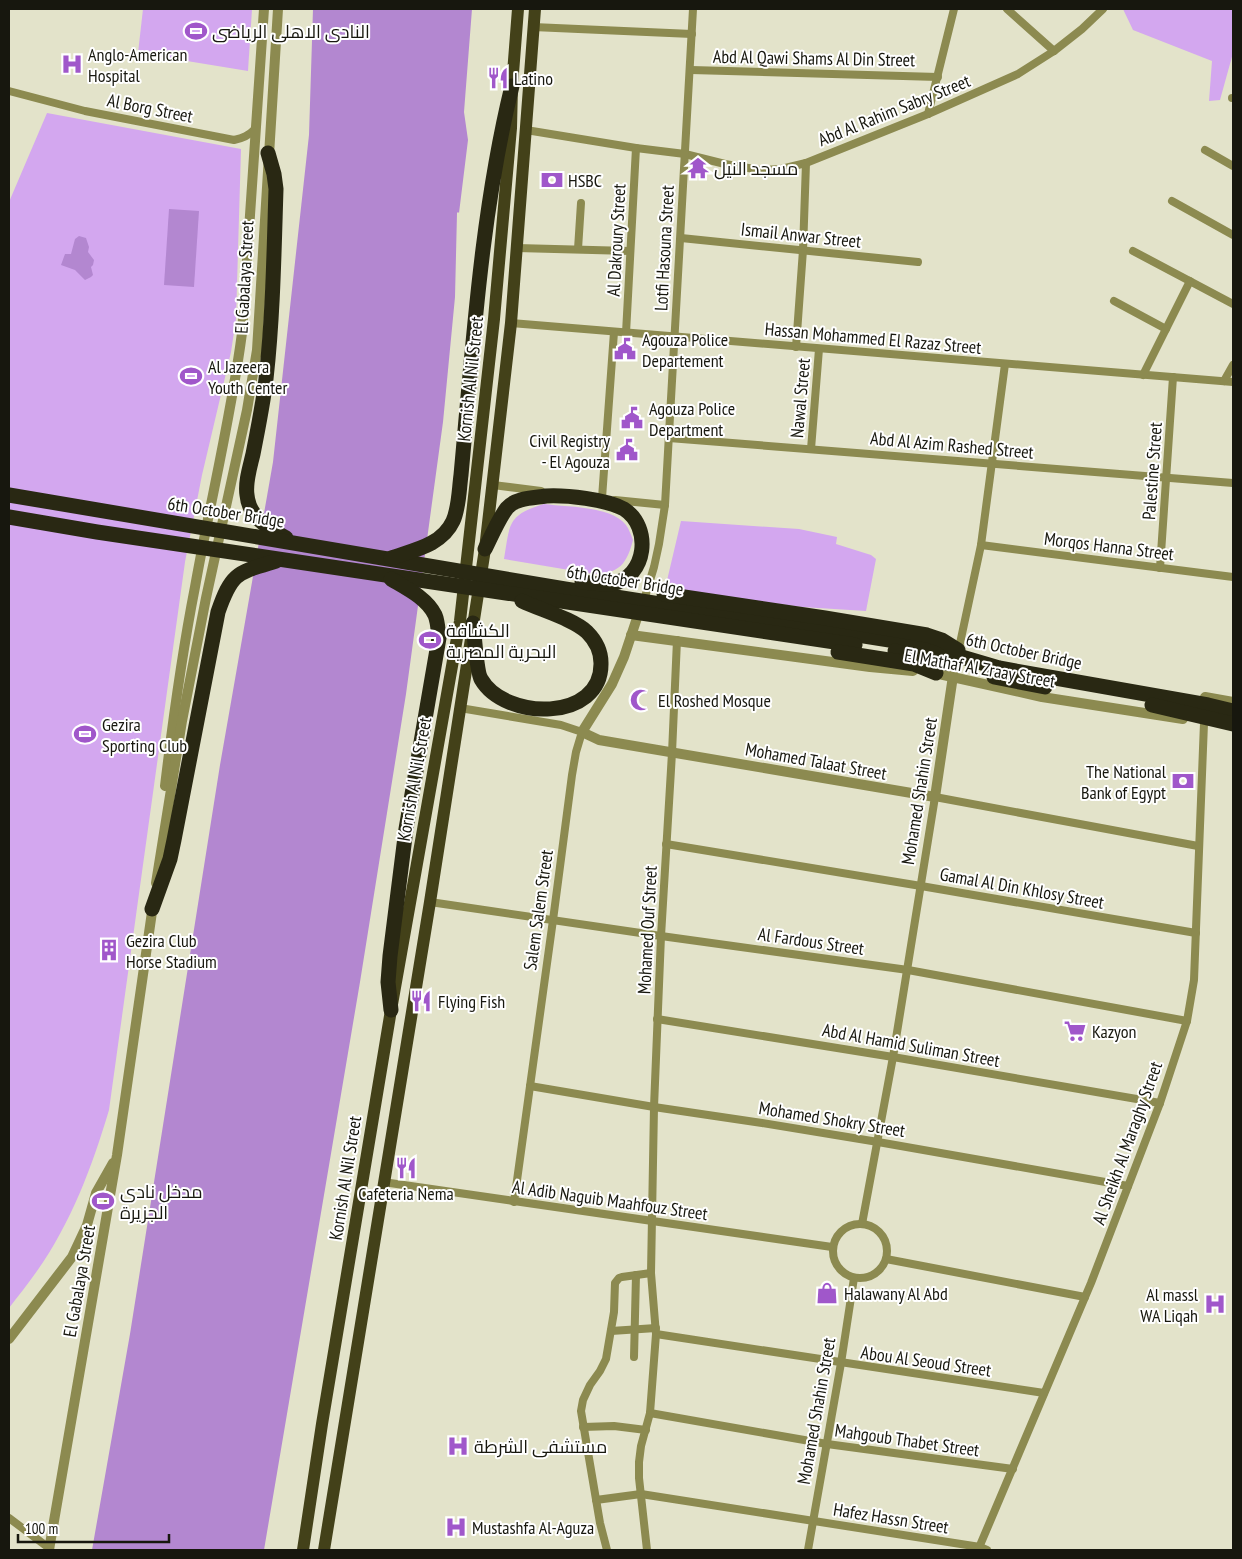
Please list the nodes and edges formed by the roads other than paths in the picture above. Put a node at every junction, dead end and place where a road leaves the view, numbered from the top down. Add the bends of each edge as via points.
1 (264, 9) edge
2 (278, 9) edge
3 (518, 9) edge
4 (535, 9) edge
5 (693, 9) edge
6 (954, 9) edge
7 (1007, 9) edge
8 (1103, 9) edge
9 (533, 27) junction
10 (692, 34) junction
11 (1054, 51) junction
12 (690, 70) junction
13 (938, 77) junction
14 (512, 86) junction
15 (9, 90) edge
16 (928, 114) junction
17 (255, 129) junction
18 (526, 130) junction
19 (636, 148) junction
20 (1205, 150) dead end
21 (268, 153) junction
22 (686, 154) junction
23 (806, 163) junction
24 (1233, 166) edge
25 (1172, 201) dead end
26 (581, 203) dead end
27 (1233, 235) edge
28 (681, 238) junction
29 (517, 248) junction
30 (578, 250) junction
31 (803, 250) junction
32 (630, 251) junction
33 (1133, 251) dead end
34 (918, 262) dead end
35 (1190, 281) junction
36 (1114, 301) dead end
37 (1233, 304) edge
38 (511, 323) junction
39 (1166, 329) junction
40 (614, 332) junction
41 (626, 333) junction
42 (675, 337) junction
43 (796, 347) junction
44 (820, 349) junction
45 (1005, 364) junction
46 (1233, 365) edge
47 (1143, 375) junction
48 (1173, 377) junction
49 (1224, 381) junction
50 (1233, 382) edge
51 (669, 438) junction
52 (811, 449) junction
53 (990, 463) junction
54 (1167, 478) junction
55 (1233, 483) edge
56 (493, 485) junction
57 (9, 496) edge
58 (607, 501) junction
59 (665, 505) junction
60 (9, 517) edge
61 (295, 543) junction
62 (981, 545) junction
63 (485, 549) junction
64 (388, 558) junction
65 (279, 559) junction
66 (1160, 568) junction
67 (383, 575) junction
68 (1233, 577) edge
69 (508, 587) junction
70 (565, 589) junction
71 (645, 597) junction
72 (539, 598) junction
73 (473, 623) junction
74 (631, 635) junction
75 (678, 640) junction
76 (958, 650) junction
77 (936, 673) junction
78 (953, 676) junction
79 (1233, 702) edge
80 (460, 708) junction
81 (1233, 711) edge
82 (1204, 723) junction
83 (1233, 724) edge
84 (1233, 730) edge
85 (582, 732) junction
86 (672, 753) junction
87 (935, 797) junction
88 (666, 844) junction
89 (1198, 846) junction
90 (158, 869) junction
91 (921, 886) junction
92 (430, 902) junction
93 (152, 909) junction
94 (553, 920) junction
95 (1196, 933) junction
96 (661, 936) junction
97 (908, 970) junction
98 (391, 1010) junction
99 (657, 1019) junction
100 (1187, 1021) junction
101 (893, 1057) junction
102 (530, 1086) junction
103 (1160, 1103) junction
104 (654, 1107) junction
105 (878, 1142) junction
106 (117, 1155) junction
107 (383, 1182) junction
108 (1128, 1186) junction
109 (514, 1202) junction
110 (652, 1222) junction
111 (862, 1224) junction
112 (832, 1247) junction
113 (886, 1259) junction
114 (650, 1273) junction
115 (636, 1275) junction
116 (854, 1278) junction
117 (1085, 1297) junction
118 (634, 1330) junction
119 (611, 1331) junction
120 (656, 1331) junction
121 (9, 1339) edge
122 (634, 1357) dead end
123 (842, 1363) junction
124 (1044, 1393) junction
125 (650, 1413) junction
126 (322, 1424) junction
127 (583, 1427) junction
128 (646, 1430) junction
129 (343, 1436) junction
130 (827, 1444) junction
131 (340, 1458) junction
132 (316, 1463) junction
133 (1013, 1469) junction
134 (641, 1494) junction
135 (596, 1500) junction
136 (9, 1518) edge
137 (814, 1521) junction
138 (49, 1549) edge
139 (982, 1549) edge
140 (303, 1550) edge
141 (324, 1550) edge
142 (608, 1550) edge
143 (647, 1550) edge
144 (808, 1550) edge

1 - 17 street, El Gabalaya Street
2 - 21 street, El Gabalaya Street
3 - 14 main road, Kornish Al Nil Street
4 - 9 main road, Kornish Al Nil Street
5 - 10 street, Lotfi Hasouna Street
6 - 13 street
7 - 11 street
8 - 11 street, Abd Al Rahim Sabry Street
9 - 10 street
9 - 18 main road, Kornish Al Nil Street
10 - 12 street, Lotfi Hasouna Street
11 - 16 street, Abd Al Rahim Sabry Street via 1018,74
12 - 13 street, Abd Al Qawi Shams Al Din Street
12 - 22 street, Lotfi Hasouna Street
13 - 16 street
14 - 64 highway via 499,139 480,275 458,504 445,534 420,549
14 - 98 main road, Kornish Al Nil Street via 494,319 460,621
15 - 17 street, Al Borg Street via 85,110 234,140 242,139
16 - 23 street, Abd Al Rahim Sabry Street
17 - 90 street, El Gabalaya Street via 238,366 176,693 156,857
18 - 19 street, Abd Al Rahim Sabry Street
18 - 29 main road, Kornish Al Nil Street
19 - 22 street, Abd Al Rahim Sabry Street
19 - 32 street, Al Dakroury Street
20 - 24 street
21 - 61 highway via 276,189 272,314 266,380 247,496 250,508 261,523
21 - 90 street, El Gabalaya Street via 257,350 182,721
22 - 23 street, Abd Al Rahim Sabry Street via 760,170
22 - 28 street, Lotfi Hasouna Street
23 - 31 street
25 - 27 street
26 - 30 street
28 - 31 street, Ismail Anwar Street
28 - 42 street, Lotfi Hasouna Street
29 - 30 street
29 - 38 main road, Kornish Al Nil Street
30 - 32 street
31 - 34 street, Ismail Anwar Street
31 - 43 street
32 - 41 street, Al Dakroury Street
33 - 35 street
35 - 37 street
35 - 39 street
36 - 39 street
38 - 40 street, Hassan Mohammed El Razaz Street
38 - 56 main road, Kornish Al Nil Street
39 - 47 street
40 - 41 street, Hassan Mohammed El Razaz Street
40 - 58 street
41 - 42 street, Hassan Mohammed El Razaz Street
42 - 43 street, Hassan Mohammed El Razaz Street
42 - 51 street, Lotfi Hasouna Street
43 - 44 street, Hassan Mohammed El Razaz Street
44 - 45 street, Hassan Mohammed El Razaz Street
44 - 52 street, Nawal Street
45 - 47 street, Hassan Mohammed El Razaz Street
45 - 53 street, Mohamed Shahin Street
46 - 49 street
47 - 48 street, Hassan Mohammed El Razaz Street
48 - 49 street, Hassan Mohammed El Razaz Street
48 - 54 street, Palestine Street
49 - 50 street, Hassan Mohammed El Razaz Street
51 - 52 street, Abd Al Azim Rashed Street
51 - 59 street, Lotfi Hasouna Street
52 - 53 street, Abd Al Azim Rashed Street
53 - 54 street, Abd Al Azim Rashed Street
53 - 62 street, Mohamed Shahin Street
54 - 55 street, Abd Al Azim Rashed Street
54 - 66 street, Palestine Street
56 - 58 street
56 - 63 main road, Kornish Al Nil Street
57 - 61 highway, 6th October Bridge
58 - 59 street
58 - 63 highway via 549,496 517,501 507,508
58 - 69 highway via 625,510 641,531 641,557 625,578 613,584 549,578
59 - 71 street, Lotfi Hasouna Street
60 - 65 highway, 6th October Bridge
61 - 64 highway, 6th October Bridge
62 - 66 street, Morqos Hanna Street
62 - 76 street, Mohamed Shahin Street
63 - 73 main road, Kornish Al Nil Street
64 - 69 highway, 6th October Bridge
65 - 67 highway, 6th October Bridge
65 - 93 highway via 241,572 233,579 218,612 172,850
66 - 68 street, Morqos Hanna Street
67 - 69 highway, 6th October Bridge
67 - 98 highway via 428,605 434,614 439,638 406,829 390,956
69 - 70 highway, 6th October Bridge
69 - 72 highway, 6th October Bridge
69 - 73 highway via 577,625 594,640 599,650 601,671 598,681 585,698 566,707 533,709 502,700 480,678
70 - 76 highway via 585,587 646,592 824,618 927,636 942,640
70 - 81 highway, 6th October Bridge via 922,645 999,668
71 - 74 street, Lotfi Hasouna Street
71 - 76 street, El Mathaf Al Zraay Street
72 - 77 highway via 588,614 914,664
72 - 83 highway, 6th October Bridge via 910,654 997,678 1162,707
73 - 80 main road, Kornish Al Nil Street
74 - 75 street, El Mathaf Al Zraay Street
74 - 85 street, Salem Salem Street via 612,684
75 - 77 street, El Mathaf Al Zraay Street
75 - 86 street, Mohamed Ouf Street
76 - 78 street, Mohamed Shahin Street
76 - 79 street, El Mathaf Al Zraay Street via 1006,662
77 - 78 street, El Mathaf Al Zraay Street
78 - 82 street, El Mathaf Al Zraay Street via 1033,695
78 - 87 street, Mohamed Shahin Street
80 - 85 street, Mohamed Talaat Street via 561,725
80 - 92 main road, Kornish Al Nil Street
82 - 84 street, El Mathaf Al Zraay Street
82 - 89 street, Al Sheikh Al Maraghy Street
85 - 86 street, Mohamed Talaat Street via 599,740
85 - 94 street, Salem Salem Street via 572,775
86 - 87 street, Mohamed Talaat Street
86 - 88 street, Mohamed Ouf Street
87 - 89 street, Mohamed Talaat Street
87 - 91 street, Mohamed Shahin Street
88 - 91 street, Gamal Al Din Khlosy Street
88 - 96 street, Mohamed Ouf Street
89 - 95 street, Al Sheikh Al Maraghy Street
90 - 93 street, El Gabalaya Street
91 - 95 street, Gamal Al Din Khlosy Street
91 - 97 street, Mohamed Shahin Street
92 - 94 street, Al Fardous Street
92 - 107 main road, Kornish Al Nil Street
93 - 106 street, El Gabalaya Street
94 - 96 street, Al Fardous Street
94 - 102 street, Salem Salem Street
95 - 100 street, Al Sheikh Al Maraghy Street via 1194,980
96 - 97 street, Al Fardous Street
96 - 99 street, Mohamed Ouf Street
97 - 100 street, Al Fardous Street
97 - 101 street, Mohamed Shahin Street
98 - 126 main road, Kornish Al Nil Street
99 - 101 street, Abd Al Hamid Suliman Street
99 - 104 street, Mohamed Ouf Street
100 - 103 street, Al Sheikh Al Maraghy Street
101 - 103 street, Abd Al Hamid Suliman Street
101 - 105 street, Mohamed Shahin Street
102 - 104 street, Mohamed Shokry Street
102 - 109 street, Salem Salem Street
103 - 108 street, Al Sheikh Al Maraghy Street
104 - 105 street, Mohamed Shokry Street
104 - 110 street, Mohamed Ouf Street
105 - 108 street, Mohamed Shokry Street
105 - 111 street, Mohamed Shahin Street
106 - 121 street via 96,1193 87,1225 72,1258
106 - 138 street, El Gabalaya Street
107 - 109 street, Al Adib Naguib Maahfouz Street
107 - 129 main road, Kornish Al Nil Street
108 - 117 street, Al Sheikh Al Maraghy Street
109 - 110 street, Al Adib Naguib Maahfouz Street
110 - 112 street, Al Adib Naguib Maahfouz Street
110 - 114 street, Mohamed Ouf Street
111 - 112 street via 846,1227
111 - 113 street via 871,1226 885,1240
112 - 116 street via 835,1263
113 - 116 street via 877,1272
113 - 117 street
114 - 115 street
114 - 120 street, Mohamed Ouf Street
115 - 118 street
115 - 119 street via 619,1278 615,1283
116 - 123 street, Mohamed Shahin Street
117 - 124 street, Al Sheikh Al Maraghy Street
118 - 119 street, Abou Al Seoud Street
118 - 120 street, Abou Al Seoud Street
118 - 122 street
119 - 127 street via 603,1365 583,1400
120 - 123 street, Abou Al Seoud Street
120 - 125 street, Mohamed Ouf Street
123 - 124 street, Abou Al Seoud Street
123 - 130 street, Mohamed Shahin Street
124 - 133 street, Al Sheikh Al Maraghy Street
125 - 128 street, Mohamed Ouf Street
125 - 130 street, Mahgoub Thabet Street
126 - 129 main road
126 - 132 main road, Kornish Al Nil Street
127 - 128 street
127 - 135 street
128 - 134 street, Mohamed Ouf Street via 639,1462
129 - 131 main road, Kornish Al Nil Street
130 - 133 street, Mahgoub Thabet Street
130 - 137 street, Mohamed Shahin Street
131 - 132 main road via 327,1457
131 - 141 main road, Kornish Al Nil Street
132 - 140 main road, Kornish Al Nil Street
133 - 139 street, Al Sheikh Al Maraghy Street
134 - 135 street, Hafez Hassn Street
134 - 137 street, Hafez Hassn Street
134 - 143 street, Mohamed Ouf Street
135 - 142 street
136 - 138 street
137 - 139 street, Hafez Hassn Street
137 - 144 street, Mohamed Shahin Street

